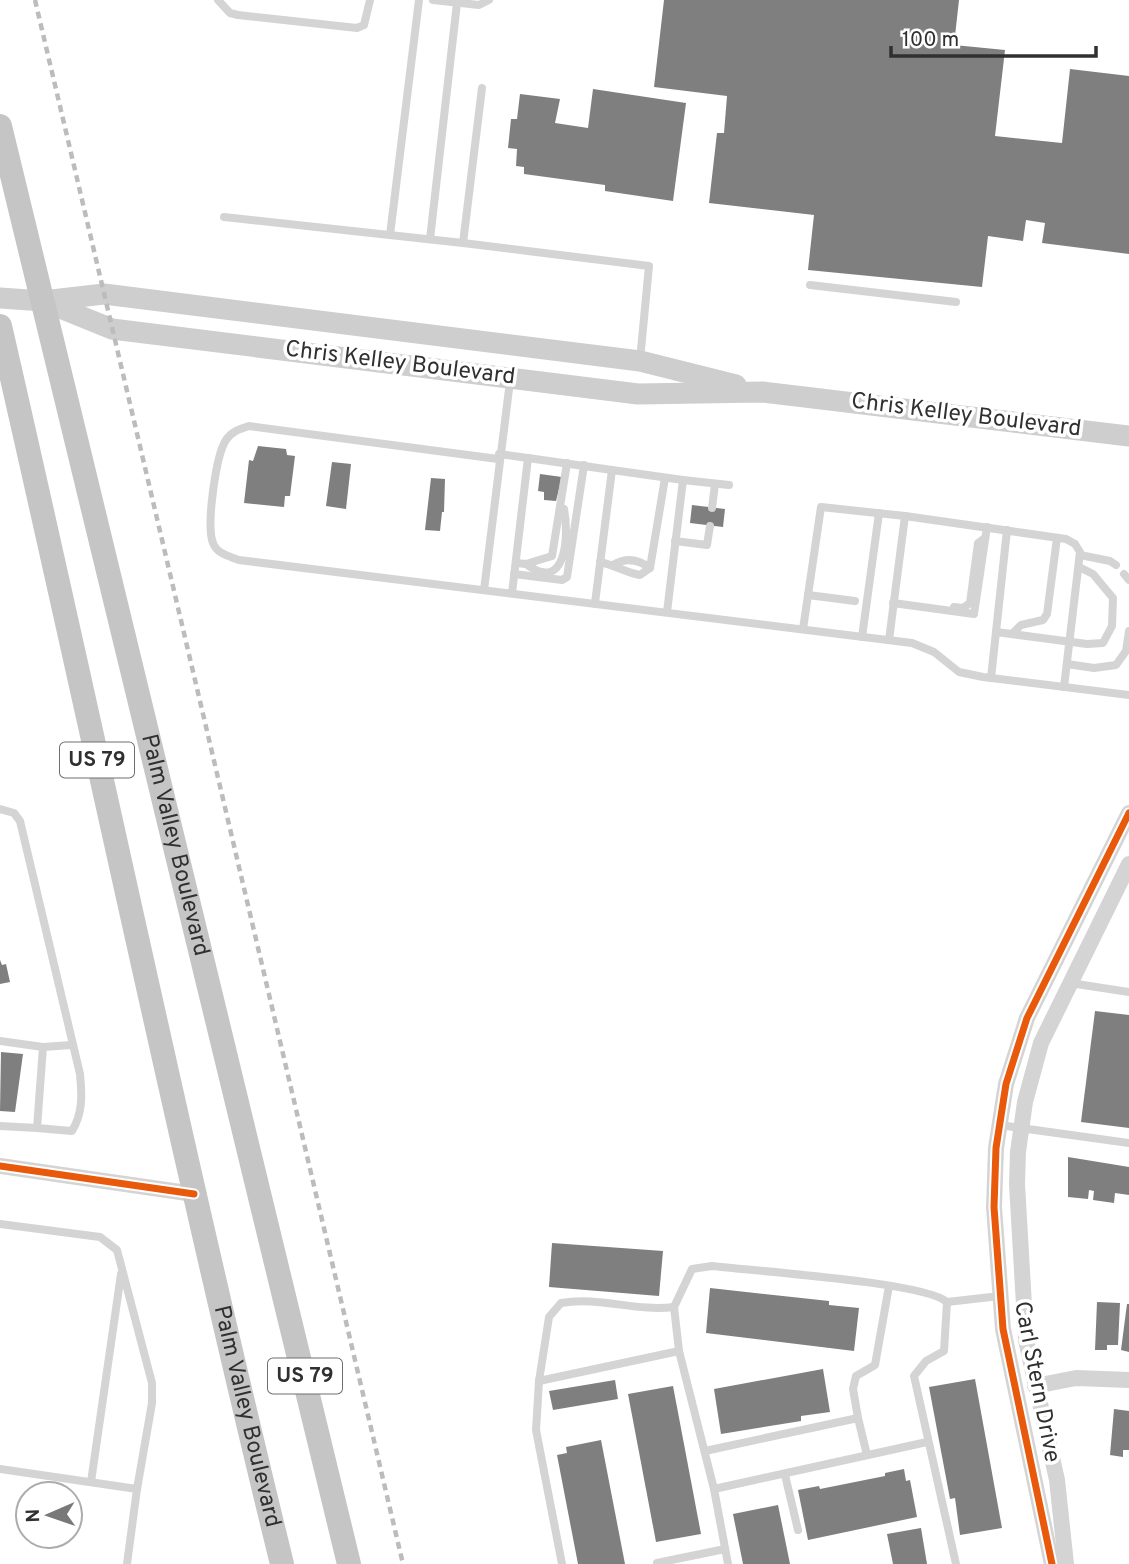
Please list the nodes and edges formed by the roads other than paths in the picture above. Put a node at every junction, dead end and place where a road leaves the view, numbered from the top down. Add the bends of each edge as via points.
1 (218, 0) edge
2 (370, 0) edge
3 (419, 0) edge
4 (433, 0) edge
5 (489, 0) edge
6 (457, 3) junction
7 (482, 88) dead end
8 (0, 126) edge
9 (224, 217) dead end
10 (390, 235) junction
11 (430, 239) junction
12 (463, 243) junction
13 (810, 285) dead end
14 (0, 298) edge
15 (43, 301) junction
16 (956, 302) dead end
17 (0, 326) edge
18 (640, 361) junction
19 (510, 378) junction
20 (762, 392) junction
21 (1129, 436) edge
22 (499, 457) junction
23 (528, 458) junction
24 (567, 463) junction
25 (584, 466) junction
26 (611, 470) junction
27 (665, 478) junction
28 (683, 480) junction
29 (715, 484) junction
30 (729, 485) dead end
31 (712, 508) dead end
32 (879, 513) junction
33 (905, 516) junction
34 (710, 526) dead end
35 (987, 527) junction
36 (1007, 530) junction
37 (1057, 538) junction
38 (675, 541) junction
39 (1080, 555) junction
40 (600, 562) junction
41 (516, 563) junction
42 (613, 565) junction
43 (1116, 565) dead end
44 (1079, 567) junction
45 (650, 568) junction
46 (514, 575) junction
47 (484, 590) junction
48 (512, 593) junction
49 (808, 595) junction
50 (855, 601) dead end
51 (595, 603) junction
52 (898, 604) junction
53 (667, 612) junction
54 (803, 629) junction
55 (1129, 631) edge
56 (996, 632) junction
57 (1013, 634) junction
58 (862, 637) junction
59 (889, 640) junction
60 (1070, 641) junction
61 (1067, 664) junction
62 (991, 678) junction
63 (1064, 687) junction
64 (1129, 695) edge
65 (0, 809) edge
66 (1129, 813) edge
67 (1129, 864) edge
68 (1069, 983) junction
69 (1129, 992) edge
70 (0, 1041) edge
71 (71, 1045) junction
72 (43, 1047) junction
73 (999, 1125) junction
74 (0, 1126) edge
75 (37, 1128) junction
76 (1021, 1128) junction
77 (1129, 1143) edge
78 (0, 1166) edge
79 (194, 1194) junction
80 (0, 1224) edge
81 (122, 1269) junction
82 (890, 1286) junction
83 (1000, 1296) junction
84 (947, 1302) junction
85 (674, 1307) junction
86 (679, 1351) junction
87 (1129, 1380) edge
88 (538, 1381) junction
89 (1035, 1386) junction
90 (858, 1418) junction
91 (927, 1442) junction
92 (705, 1451) junction
93 (867, 1455) junction
94 (0, 1469) edge
95 (785, 1475) junction
96 (91, 1482) junction
97 (137, 1489) junction
98 (714, 1489) junction
99 (798, 1530) dead end
100 (725, 1549) junction
101 (657, 1563) edge
102 (127, 1564) edge
103 (282, 1564) edge
104 (349, 1564) edge
105 (562, 1564) edge
106 (728, 1564) edge
107 (956, 1564) edge
108 (1052, 1564) edge
109 (1066, 1564) edge

1 - 2 lane via 237,15 357,28 364,25
3 - 10 lane
4 - 6 lane
5 - 6 lane via 479,5
6 - 11 lane
7 - 12 lane
8 - 15 highway, Palm Valley Boulevard / US 79
9 - 10 lane
10 - 11 lane
11 - 12 lane
12 - 18 lane via 649,266
13 - 16 lane
14 - 15 main road, Chris Kelley Boulevard
15 - 18 main road, Chris Kelley Boulevard via 104,294
15 - 19 main road, Chris Kelley Boulevard via 112,329
15 - 104 highway, Palm Valley Boulevard / US 79
17 - 79 highway, Palm Valley Boulevard / US 79
18 - 20 main road, Chris Kelley Boulevard
19 - 20 main road, Chris Kelley Boulevard via 638,394
19 - 22 lane
20 - 21 main road, Chris Kelley Boulevard
22 - 23 lane
22 - 47 lane
22 - 47 lane via 249,426 226,439 211,516 212,542 220,553 239,560
23 - 24 lane
23 - 41 lane
24 - 25 lane
24 - 41 lane via 552,556
25 - 26 lane
25 - 46 lane via 567,577
26 - 27 lane
26 - 40 lane
27 - 28 lane
27 - 45 lane
28 - 29 lane
28 - 38 lane
29 - 30 lane
29 - 31 lane
32 - 33 lane
32 - 49 lane via 821,507
32 - 58 lane
33 - 35 lane
33 - 52 lane
34 - 38 lane via 707,545
35 - 36 lane
35 - 52 lane via 974,614
36 - 37 lane
36 - 56 lane
37 - 39 lane via 1075,544
37 - 57 lane via 1047,614 1044,620 1021,625
38 - 53 lane
39 - 43 lane
39 - 44 lane
40 - 42 lane
40 - 51 lane
41 - 46 lane
42 - 45 lane via 622,559
42 - 45 lane via 640,575
44 - 60 lane
44 - 60 lane via 1106,587 1113,598 1113,617 1103,643
46 - 48 lane
47 - 48 lane
48 - 51 lane
49 - 50 lane
49 - 54 lane
51 - 53 lane
52 - 59 lane
53 - 54 lane
54 - 58 lane
55 - 61 lane via 1126,652 1116,665
56 - 57 lane
56 - 62 lane
57 - 60 lane
58 - 59 lane
59 - 62 lane via 922,646 960,672
60 - 61 lane
61 - 63 lane
62 - 63 lane
63 - 64 lane
65 - 71 lane via 14,813 20,821
66 - 73 street, Carl Stern Drive via 1027,1018
67 - 68 street, Carl Stern Drive
68 - 69 lane
68 - 76 street, Carl Stern Drive via 1032,1071
70 - 72 lane
71 - 72 lane
71 - 75 lane via 82,1098 79,1120 72,1131
72 - 75 lane
73 - 76 lane
73 - 83 street, Carl Stern Drive via 994,1186
74 - 75 lane
76 - 77 lane
76 - 89 street, Carl Stern Drive via 1017,1184 1022,1296
78 - 79 street
79 - 103 highway, Palm Valley Boulevard / US 79
80 - 81 lane via 100,1237 117,1250
81 - 96 lane
81 - 97 lane via 152,1384
82 - 84 lane via 939,1295
82 - 85 lane via 712,1266 692,1269
82 - 90 lane via 875,1365 856,1376 853,1389
83 - 84 lane
83 - 108 street, Carl Stern Drive via 1011,1380
84 - 91 lane via 944,1351 926,1361 914,1376
85 - 86 lane
85 - 88 lane via 654,1310 580,1299 561,1303 549,1317
86 - 88 lane
86 - 92 lane
87 - 89 street via 1091,1377
88 - 105 lane via 536,1430
89 - 109 street, Carl Stern Drive via 1059,1491
90 - 92 lane
90 - 93 lane
91 - 93 lane
91 - 107 lane
92 - 98 lane
93 - 95 lane
94 - 96 lane
95 - 98 lane
95 - 99 lane
96 - 97 lane
97 - 102 lane
98 - 100 lane
100 - 101 lane
100 - 106 lane

